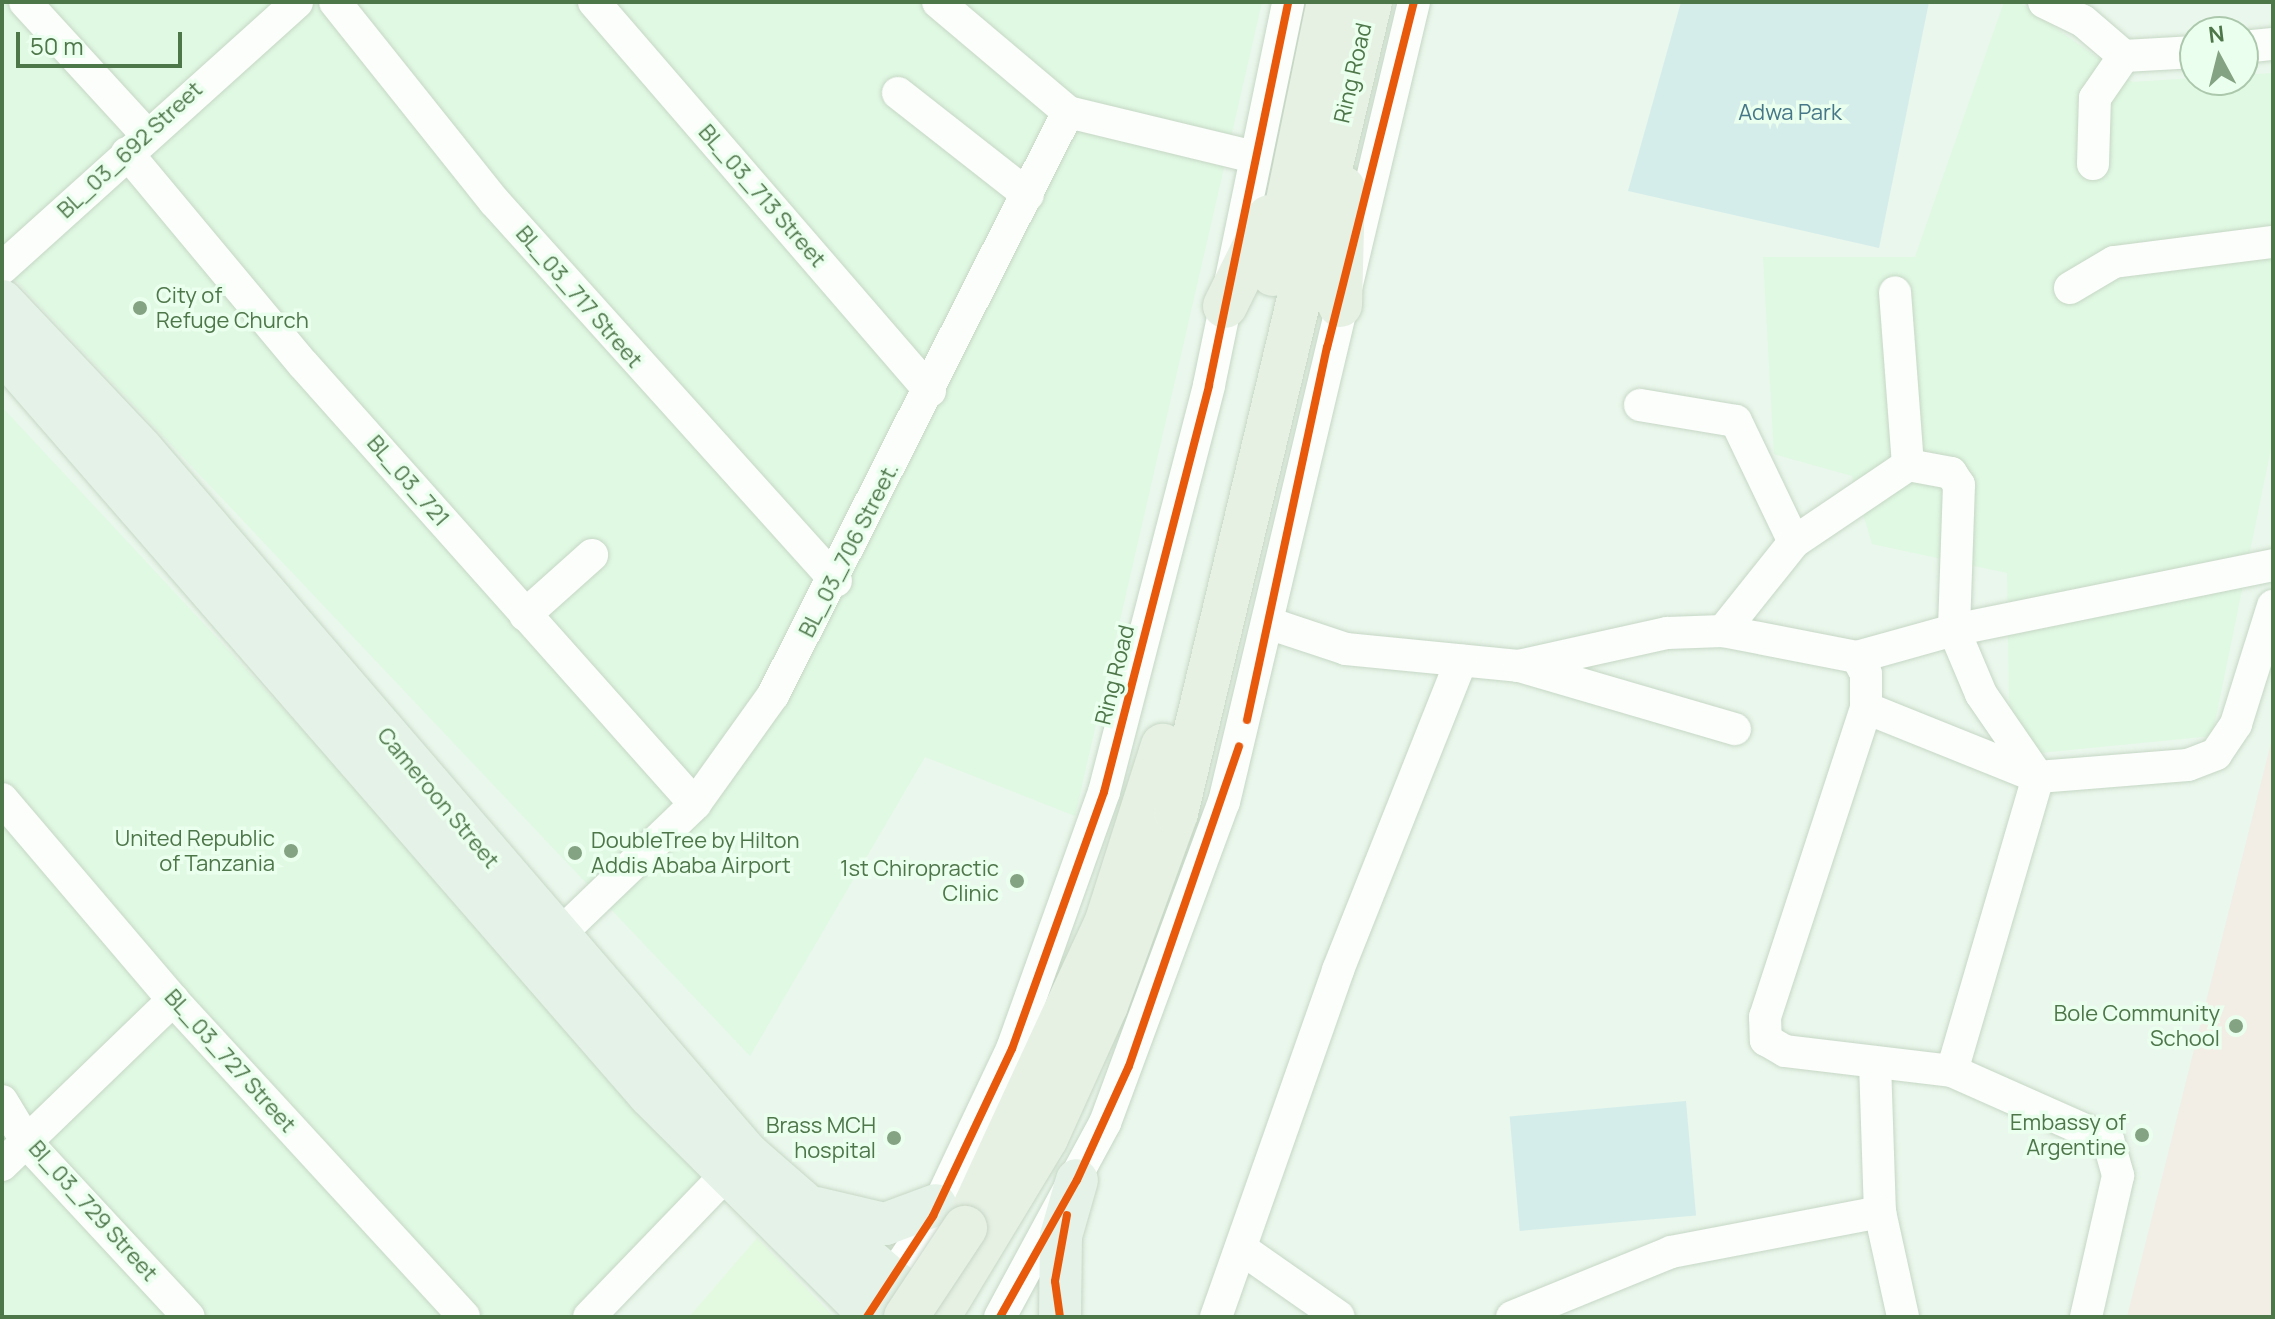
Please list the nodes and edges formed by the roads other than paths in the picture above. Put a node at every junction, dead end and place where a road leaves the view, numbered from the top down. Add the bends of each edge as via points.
1 (25, 2) edge
2 (297, 2) edge
3 (335, 2) edge
4 (594, 2) edge
5 (938, 2) edge
6 (1288, 2) edge
7 (1329, 2) edge
8 (1370, 2) edge
9 (1414, 2) edge
10 (2044, 2) edge
11 (2179, 53) edge
12 (2124, 56) junction
13 (898, 93) dead end
14 (1345, 106) junction
15 (1068, 112) junction
16 (1303, 138) junction
17 (136, 143) junction
18 (1254, 157) junction
19 (2093, 164) dead end
20 (1028, 195) junction
21 (2273, 242) edge
22 (2, 268) edge
23 (2070, 288) dead end
24 (1895, 292) dead end
25 (2, 301) edge
26 (1340, 305) junction
27 (1225, 306) junction
28 (1273, 339) junction
29 (2, 351) edge
30 (930, 391) junction
31 (1640, 405) dead end
32 (126, 460) junction
33 (1908, 465) junction
34 (1794, 542) junction
35 (592, 555) dead end
36 (2273, 565) edge
37 (836, 581) junction
38 (2273, 606) edge
39 (525, 615) junction
40 (1268, 623) junction
41 (1954, 630) junction
42 (1723, 631) junction
43 (1857, 657) junction
44 (1461, 661) junction
45 (1518, 666) junction
46 (1866, 708) junction
47 (1735, 729) dead end
48 (2038, 777) junction
49 (2, 799) edge
50 (695, 804) junction
51 (557, 937) junction
52 (173, 1000) junction
53 (1875, 1063) junction
54 (1952, 1071) junction
55 (663, 1084) junction
56 (2, 1101) edge
57 (28, 1144) junction
58 (736, 1164) junction
59 (2, 1165) edge
60 (1077, 1180) junction
61 (786, 1190) junction
62 (936, 1205) junction
63 (1880, 1212) junction
64 (1242, 1249) junction
65 (881, 1309) edge
66 (458, 1315) edge
67 (189, 1317) edge
68 (589, 1317) edge
69 (936, 1317) edge
70 (1000, 1317) edge
71 (1060, 1317) edge
72 (1216, 1317) edge
73 (1339, 1317) edge
74 (1512, 1317) edge
75 (1903, 1317) edge
76 (2086, 1317) edge

1 - 17 street, BL_03_721
2 - 17 street, BL_03_692 Street
3 - 37 street, BL_03_717 Street via 494,201
4 - 30 street, BL_03_713 Street
5 - 15 street
6 - 18 street, Ring Road
7 - 16 highway, Ring Road
8 - 14 highway, Ring Road
9 - 26 street, Ring Road
10 - 12 street via 2083,21
11 - 12 street
12 - 19 street via 2095,98
13 - 20 street
14 - 26 highway
14 - 28 highway, Ring Road
15 - 18 street
15 - 20 street, BL_03_706 Street.
16 - 27 highway
16 - 28 highway, Ring Road
17 - 22 street, BL_03_692 Street
17 - 39 street, BL_03_721
18 - 27 street, Ring Road
20 - 30 street, BL_03_706 Street.
21 - 23 street via 2114,262
24 - 33 street
25 - 32 main road, Cameroon Street
26 - 40 street, Ring Road
27 - 62 street, Ring Road via 1104,792 1012,1049
28 - 65 highway, Ring Road, bridge via 1122,879 994,1173
28 - 69 highway, Ring Road via 1195,739 1140,918 1031,1169
29 - 32 main road, Cameroon Street
30 - 37 street, BL_03_706 Street.
31 - 34 street via 1736,421
32 - 51 main road, Cameroon Street
32 - 55 main road, Cameroon Street
33 - 34 street
33 - 41 street via 1951,473 1959,485
34 - 42 street
35 - 39 street
36 - 41 street
37 - 50 street, BL_03_706 Street. via 773,695
38 - 48 street via 2236,724 2216,754 2188,765
39 - 50 street, BL_03_721
40 - 44 street via 1346,649
40 - 60 street, Ring Road via 1224,802 1186,915
41 - 43 street
41 - 48 street via 1981,694
42 - 43 street
42 - 45 street via 1667,633
43 - 46 street via 1866,674
44 - 45 street
44 - 64 street via 1338,970
45 - 47 street
46 - 48 street
46 - 53 street via 1765,1017 1766,1040 1785,1051
48 - 54 street
49 - 52 street, BL_03_727 Street
50 - 51 street, BL_03_706 Street.
51 - 55 main road, Cameroon Street
52 - 57 street
52 - 66 street, BL_03_727 Street
53 - 54 street
53 - 63 street
54 - 76 street via 2058,1114 2108,1140 2116,1154 2118,1176
55 - 58 main road, Cameroon Street
56 - 57 street, Bl_03_729 Street
57 - 59 street
57 - 67 street, Bl_03_729 Street
58 - 61 main road, Cameroon Street
58 - 65 main road, Cameroon Street
58 - 68 street
60 - 70 street, Ring Road
60 - 71 main road via 1061,1236
61 - 62 main road via 863,1224 902,1221
61 - 65 main road, Cameroon Street
62 - 65 street, Ring Road
63 - 74 street via 1671,1252
63 - 75 street
64 - 72 street
64 - 73 street
65 - 69 main road

